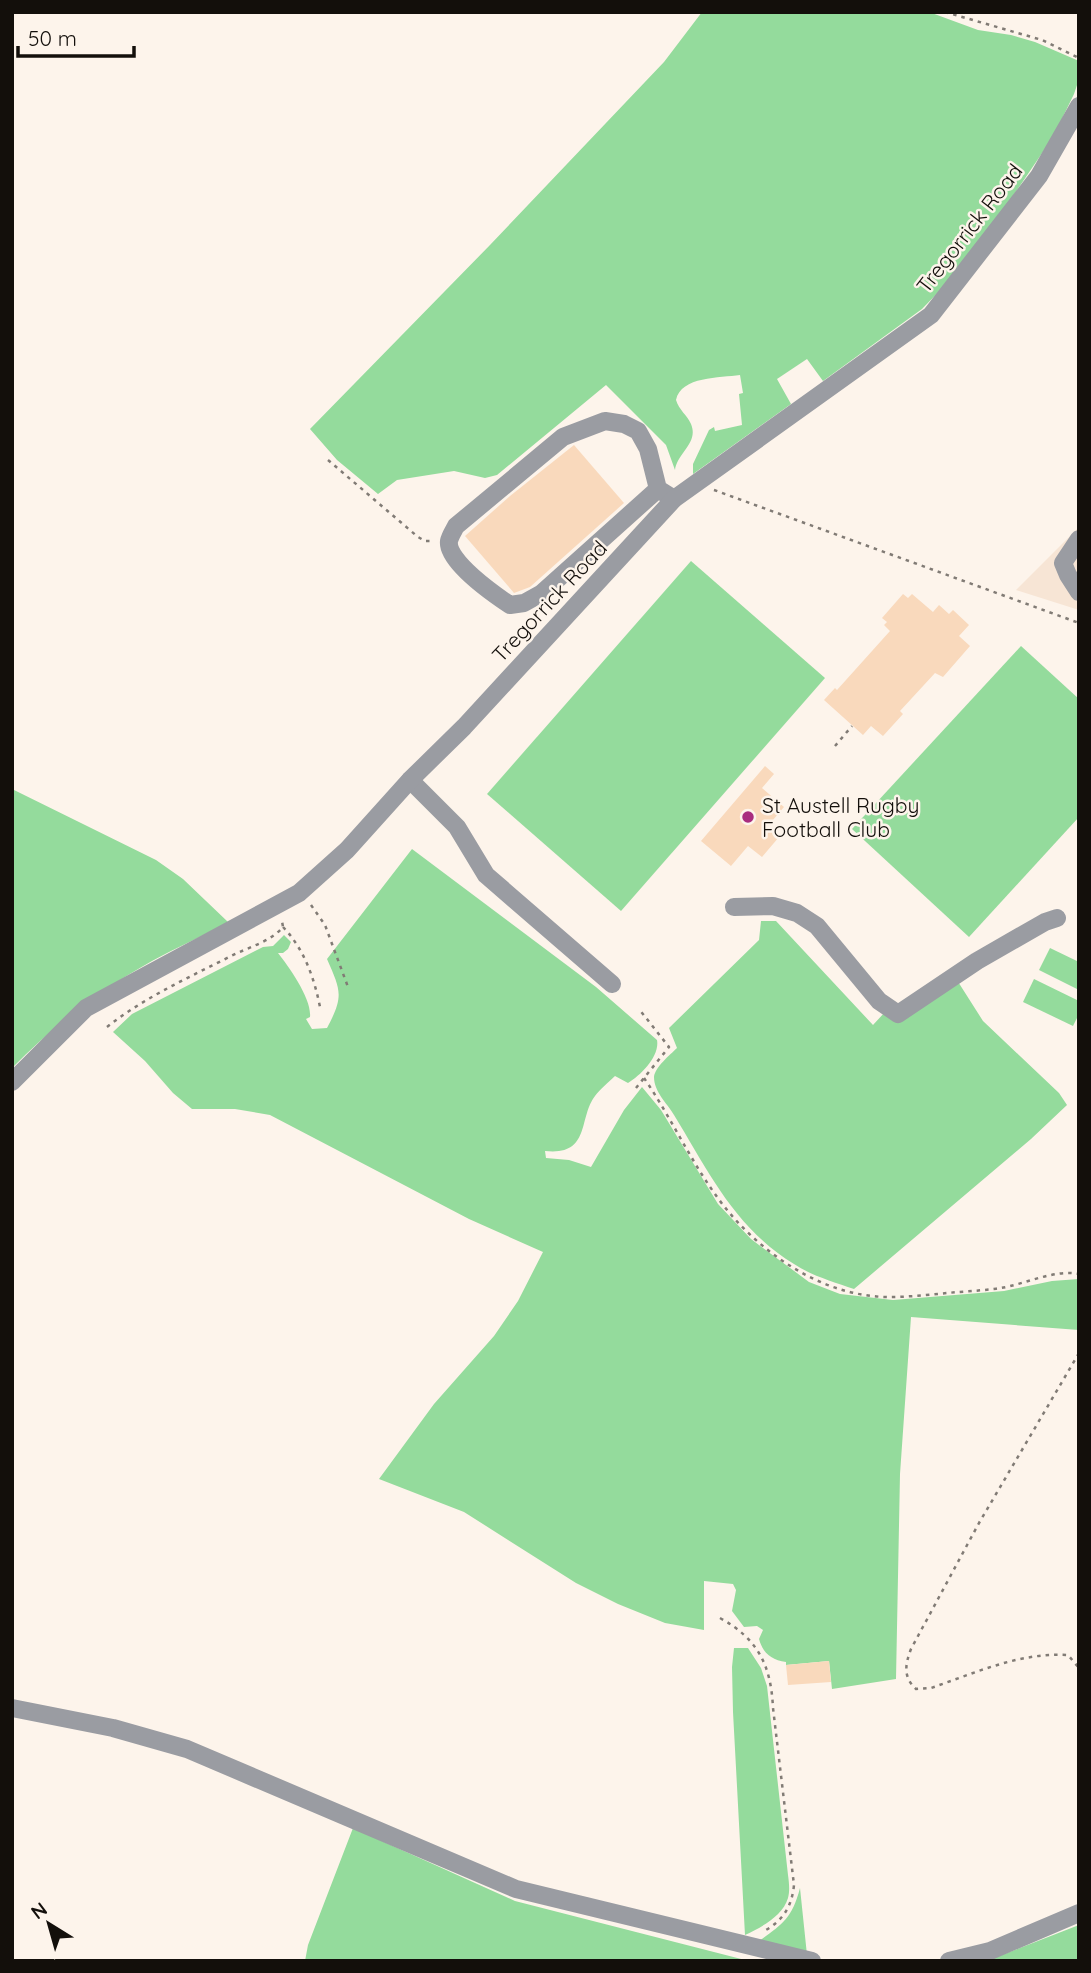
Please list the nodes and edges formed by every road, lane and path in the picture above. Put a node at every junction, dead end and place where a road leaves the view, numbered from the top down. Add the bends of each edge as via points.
1 (945, 12) edge
2 (1079, 58) edge
3 (1079, 106) edge
4 (328, 460) dead end
5 (695, 484) junction
6 (658, 489) junction
7 (674, 499) junction
8 (1079, 539) edge
9 (449, 540) junction
10 (1079, 592) edge
11 (1079, 623) edge
12 (852, 726) dead end
13 (835, 746) dead end
14 (410, 780) junction
15 (299, 893) junction
16 (279, 904) junction
17 (734, 907) dead end
18 (1057, 918) dead end
19 (283, 927) junction
20 (612, 984) dead end
21 (348, 987) dead end
22 (320, 1007) dead end
23 (639, 1009) dead end
24 (107, 1027) dead end
25 (645, 1078) junction
26 (12, 1082) edge
27 (636, 1088) dead end
28 (1079, 1274) edge
29 (1079, 1353) edge
30 (720, 1618) dead end
31 (1079, 1668) edge
32 (12, 1708) edge
33 (1079, 1913) edge
34 (740, 1945) junction
35 (812, 1961) edge
36 (949, 1961) edge

1 - 2 path via 1042,40
3 - 5 street, Tregorrick Road via 1039,176 931,314
4 - 9 path via 418,537
5 - 7 street, Tregorrick Road
5 - 11 path
6 - 7 street
6 - 9 street via 542,593 524,603 510,605 481,584 450,551
6 - 9 street via 638,430 605,421 564,437 456,526
7 - 14 street, Tregorrick Road
8 - 10 street via 1063,563
12 - 13 path
14 - 15 street, Tregorrick Road via 347,850
14 - 20 street via 457,827 486,875
15 - 16 street, Tregorrick Road
15 - 21 path via 325,926
16 - 19 path
16 - 26 street, Tregorrick Road via 86,1008
17 - 18 street via 773,906 817,926 878,1001 898,1014 977,961
19 - 22 path via 314,979
19 - 24 path via 274,937 145,999
23 - 25 path via 668,1047
25 - 27 path
25 - 28 path via 733,1217 784,1262 811,1278 846,1291 888,1297 1001,1288
29 - 31 path via 979,1523 905,1664 906,1677 916,1689 1018,1658 1049,1654 1068,1655
30 - 34 path via 748,1637 772,1681 794,1885 786,1912
32 - 34 street via 113,1728 187,1749 516,1889
33 - 36 street via 990,1951
34 - 35 street

